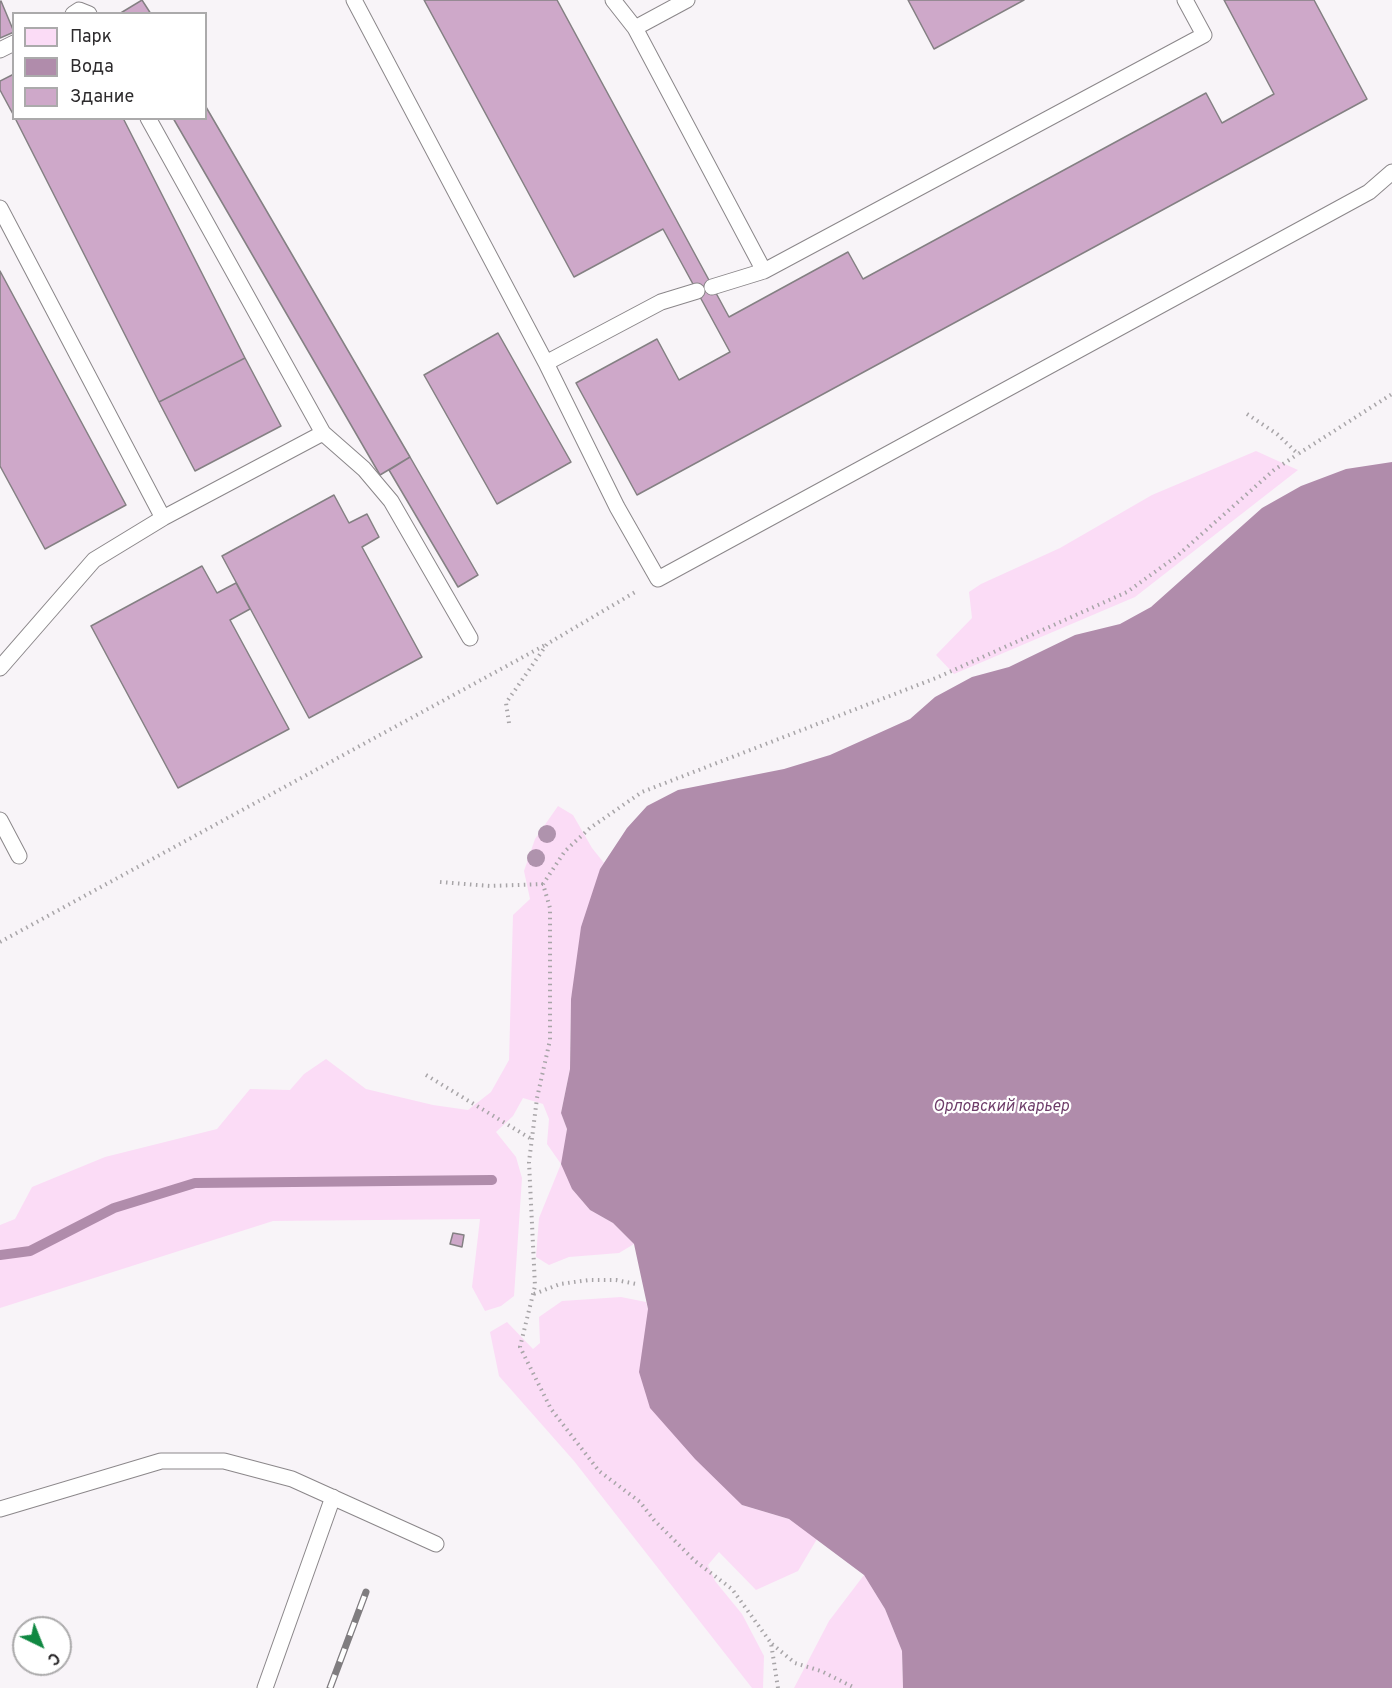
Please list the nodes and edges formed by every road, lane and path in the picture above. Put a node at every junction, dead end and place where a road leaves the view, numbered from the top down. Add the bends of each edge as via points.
1 (354, 0) edge
2 (613, 0) edge
3 (687, 0) edge
4 (1185, 0) edge
5 (635, 28) junction
6 (149, 120) edge
7 (1392, 172) edge
8 (0, 208) edge
9 (764, 271) junction
10 (712, 287) dead end
11 (697, 291) dead end
12 (546, 363) junction
13 (1392, 394) edge
14 (1246, 414) dead end
15 (323, 433) junction
16 (1298, 454) junction
17 (163, 518) junction
18 (658, 579) junction
19 (470, 638) dead end
20 (547, 644) junction
21 (0, 668) edge
22 (509, 723) dead end
23 (0, 820) edge
24 (19, 856) dead end
25 (440, 882) dead end
26 (543, 884) junction
27 (0, 942) edge
28 (426, 1075) dead end
29 (534, 1140) junction
30 (636, 1284) dead end
31 (533, 1294) junction
32 (333, 1497) junction
33 (0, 1509) edge
34 (436, 1544) dead end
35 (771, 1643) junction
36 (265, 1688) edge
37 (778, 1688) edge
38 (855, 1688) edge

1 - 12 lane
2 - 5 lane
3 - 5 lane
4 - 9 lane via 1204,35
5 - 9 lane
6 - 15 lane
7 - 18 lane via 1369,192
8 - 17 lane
9 - 10 lane
11 - 12 lane via 661,302
12 - 18 lane via 617,507
13 - 16 path
14 - 16 path via 1277,434
15 - 17 lane
15 - 19 lane via 364,469 391,501
16 - 26 path via 1274,470 1177,556 1127,592 936,678 642,792 590,828 565,851
17 - 21 lane via 94,560
18 - 20 path
20 - 22 path via 506,703
20 - 27 path
23 - 24 lane
25 - 26 path via 490,886
26 - 29 path via 550,908 550,1040 537,1098
28 - 29 path
29 - 31 path via 529,1162 536,1286
30 - 31 path via 589,1280 560,1284
31 - 35 path via 520,1347 551,1409 599,1471 640,1502 695,1561 732,1589
32 - 33 lane via 292,1479 224,1461 161,1461
32 - 34 lane
32 - 36 lane
35 - 37 path
35 - 38 path via 795,1663

